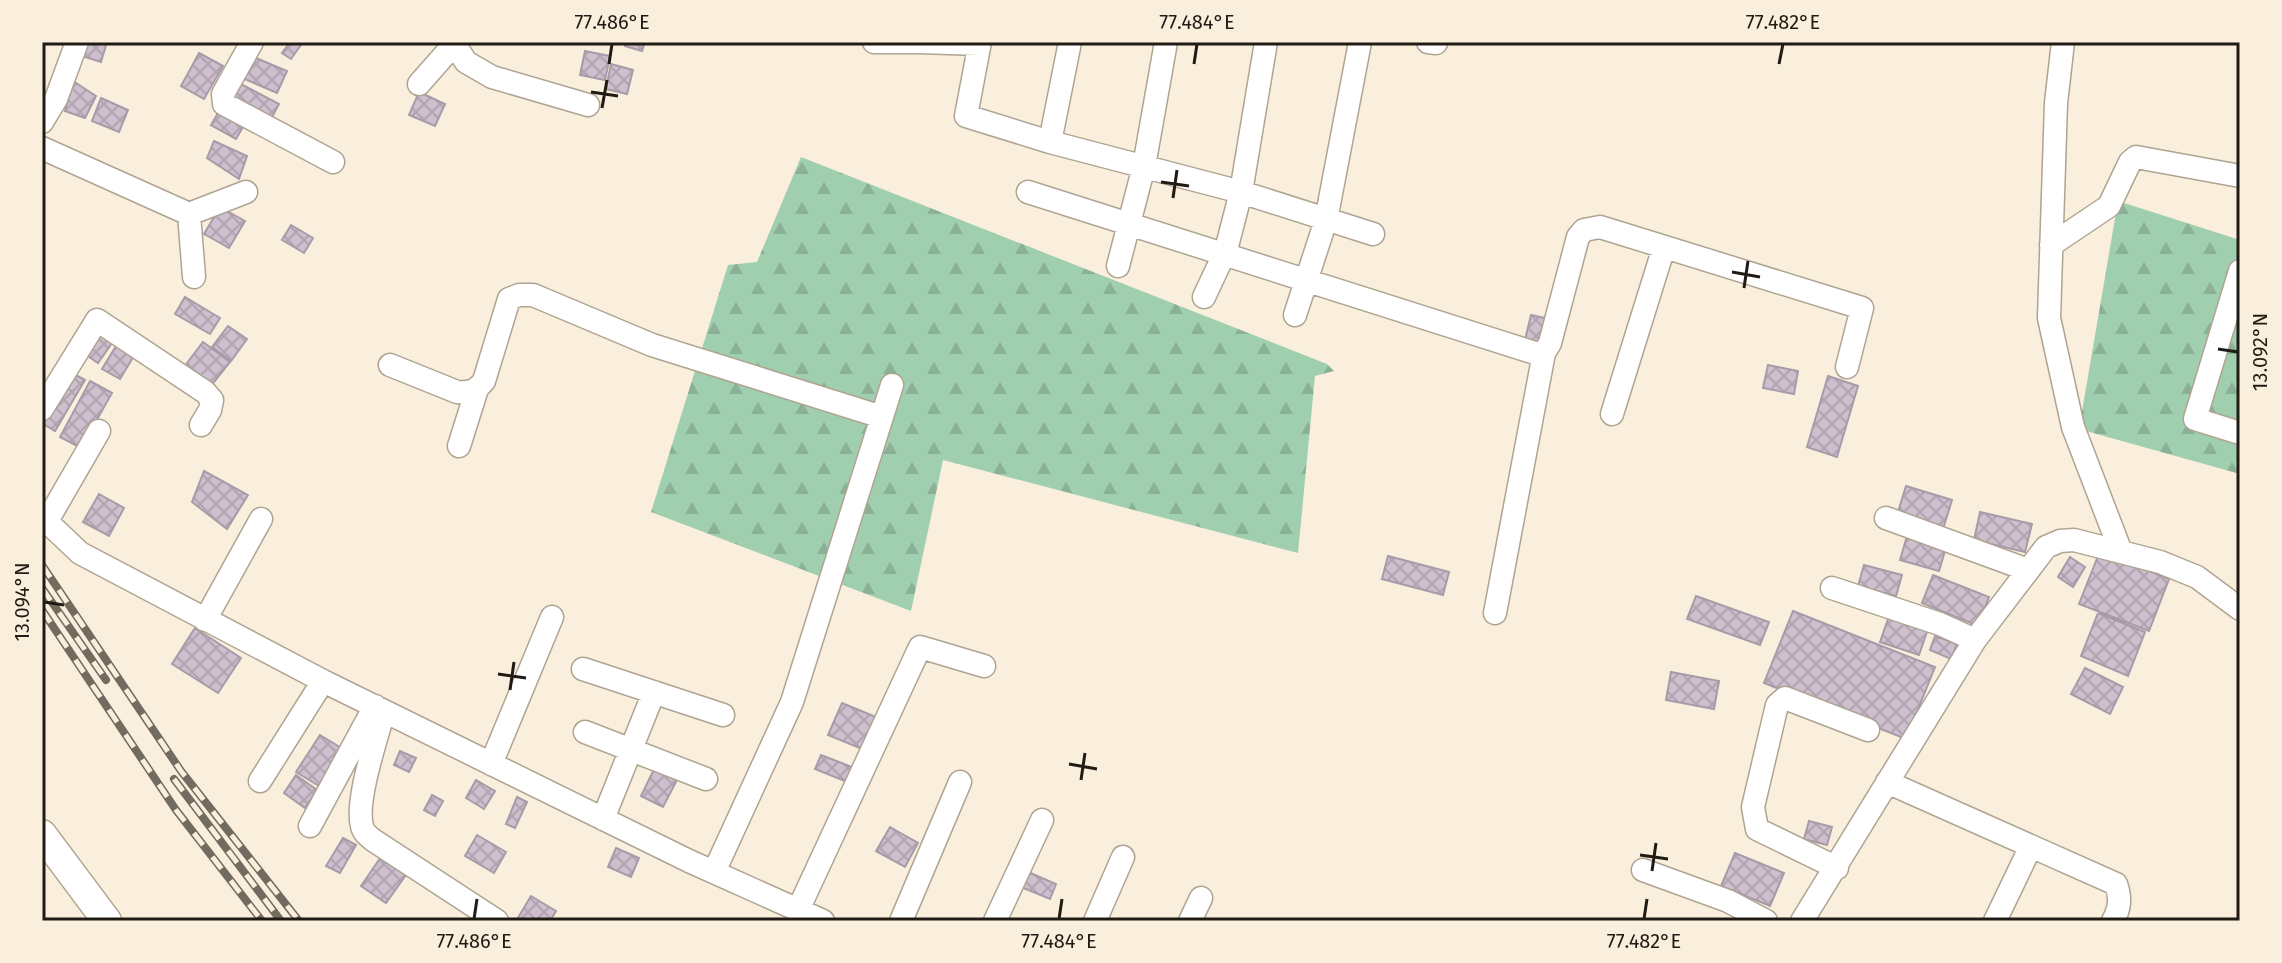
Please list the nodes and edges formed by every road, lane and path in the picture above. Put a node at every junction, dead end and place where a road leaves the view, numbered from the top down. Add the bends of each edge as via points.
1 (77, 42) edge
2 (252, 42) edge
3 (874, 42) edge
4 (918, 42) edge
5 (1070, 42) edge
6 (1166, 42) edge
7 (1266, 42) edge
8 (1360, 42) edge
9 (2063, 42) edge
10 (456, 43) edge
11 (979, 43) edge
12 (419, 84) dead end
13 (588, 105) dead end
14 (42, 122) edge
15 (1050, 142) junction
16 (42, 148) edge
17 (333, 162) dead end
18 (1144, 166) junction
19 (2240, 176) edge
20 (246, 192) dead end
21 (1028, 192) dead end
22 (1241, 192) junction
23 (189, 214) junction
24 (1326, 220) junction
25 (1129, 223) junction
26 (1373, 234) dead end
27 (2051, 245) junction
28 (1664, 247) junction
29 (1224, 254) junction
30 (1118, 266) dead end
31 (2240, 271) edge
32 (194, 277) dead end
33 (1306, 280) junction
34 (1204, 297) dead end
35 (1295, 315) dead end
36 (1544, 353) junction
37 (390, 365) dead end
38 (1847, 367) dead end
39 (892, 385) dead end
40 (477, 389) junction
41 (42, 409) edge
42 (1612, 414) dead end
43 (882, 417) junction
44 (201, 425) dead end
45 (99, 431) dead end
46 (2240, 433) edge
47 (459, 446) dead end
48 (1886, 518) dead end
49 (44, 519) edge
50 (261, 519) dead end
51 (2121, 552) junction
52 (2028, 570) junction
53 (1832, 588) dead end
54 (2240, 609) edge
55 (1495, 613) dead end
56 (552, 617) dead end
57 (205, 620) junction
58 (1975, 640) junction
59 (984, 666) dead end
60 (583, 669) dead end
61 (323, 681) junction
62 (654, 692) junction
63 (379, 709) junction
64 (723, 715) dead end
65 (1868, 730) dead end
66 (585, 732) dead end
67 (630, 750) junction
68 (491, 764) junction
69 (706, 779) dead end
70 (260, 781) dead end
71 (960, 782) dead end
72 (1887, 782) junction
73 (603, 819) junction
74 (1042, 820) dead end
75 (310, 826) dead end
76 (42, 834) edge
77 (2031, 846) junction
78 (1123, 857) dead end
79 (1837, 868) junction
80 (1643, 870) dead end
81 (714, 872) junction
82 (1201, 898) dead end
83 (808, 917) edge
84 (107, 921) edge
85 (497, 921) edge
86 (901, 921) edge
87 (995, 921) edge
88 (1095, 921) edge
89 (1190, 921) edge
90 (1766, 921) edge
91 (1802, 921) edge
92 (1995, 921) edge
93 (2113, 921) edge

1 - 14 street
2 - 17 street via 225,90 224,104
3 - 4 street
4 - 11 street
5 - 15 street
6 - 18 street
7 - 22 street
8 - 24 street
9 - 27 street
10 - 12 street
10 - 13 street via 466,62 492,77
11 - 15 street via 966,116
15 - 18 street
16 - 23 street
18 - 22 street
18 - 25 street
19 - 27 street via 2136,157 2109,206
20 - 23 street
21 - 25 street
22 - 24 street
22 - 29 street
23 - 32 street
24 - 26 street
24 - 33 street
25 - 29 street
25 - 30 street
27 - 51 street via 2049,318 2073,427
28 - 36 street via 1600,227 1584,230
28 - 38 street via 1862,308
28 - 42 street
29 - 33 street
29 - 34 street
31 - 46 street via 2195,419
33 - 35 street
33 - 36 street
36 - 55 street
37 - 40 street via 457,392
39 - 43 street
40 - 43 street via 509,299 533,295 652,345
40 - 47 street
41 - 44 street via 97,320 205,392 212,400
43 - 81 street via 792,702
45 - 49 street
48 - 52 street
49 - 57 street via 80,553
50 - 57 street
51 - 52 street via 2060,541 2046,547
51 - 54 street via 2197,577
52 - 58 street
53 - 58 street
56 - 68 street
57 - 61 street
58 - 72 street
59 - 83 street via 920,647
60 - 62 street
61 - 63 street
61 - 70 street
62 - 64 street
62 - 67 street
63 - 68 street
63 - 75 street
63 - 85 street via 364,790 363,831
65 - 79 street via 1785,698 1777,705 1753,807 1757,829
66 - 67 street
67 - 69 street
67 - 73 street
68 - 73 street
71 - 86 street
72 - 77 street
72 - 79 street
73 - 81 street
74 - 87 street
76 - 84 main road
77 - 92 street
77 - 93 street via 2116,884 2120,895
78 - 88 street
79 - 91 street
80 - 90 street
81 - 83 street
82 - 89 street

